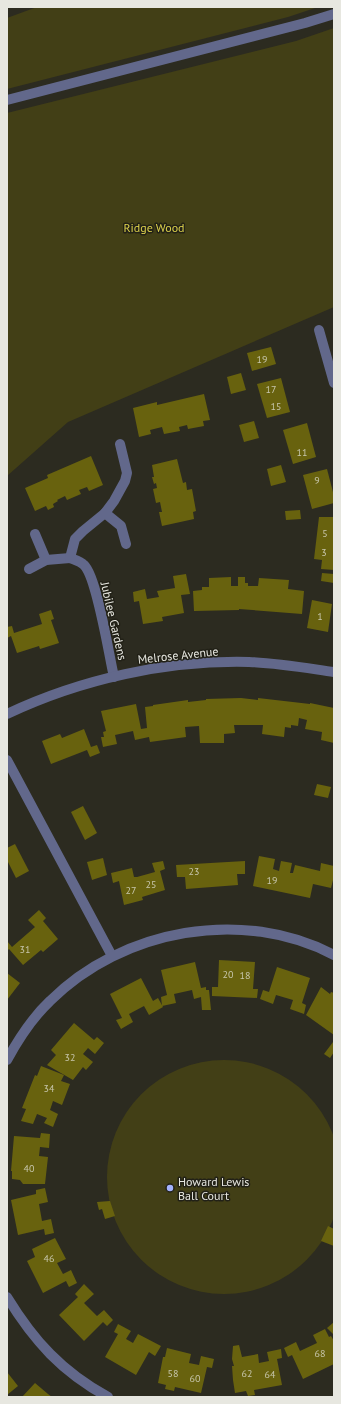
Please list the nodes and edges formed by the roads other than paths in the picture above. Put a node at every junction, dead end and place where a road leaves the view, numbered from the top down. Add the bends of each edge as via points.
1 (334, 14) edge
2 (7, 100) edge
3 (319, 330) dead end
4 (334, 383) edge
5 (120, 444) dead end
6 (105, 513) junction
7 (35, 534) dead end
8 (126, 544) dead end
9 (70, 558) junction
10 (46, 560) junction
11 (30, 569) dead end
12 (334, 672) edge
13 (114, 677) junction
14 (7, 714) edge
15 (7, 760) edge
16 (334, 954) edge
17 (112, 956) junction
18 (7, 1060) edge
19 (7, 1297) edge
20 (108, 1397) edge

1 - 2 street
3 - 4 street
5 - 6 street via 127,473 114,501
6 - 8 street via 121,526
6 - 9 street via 75,539
7 - 10 street
9 - 10 street
9 - 13 street, Jubilee Gardens via 84,565 94,585
10 - 11 street
12 - 13 street, Melrose Avenue via 249,662 158,668
13 - 14 street, Melrose Avenue via 66,690
15 - 17 street
16 - 17 street via 297,939 266,932 234,929 171,935
17 - 18 street via 50,1000 28,1025
19 - 20 street via 21,1319 52,1356 71,1374

